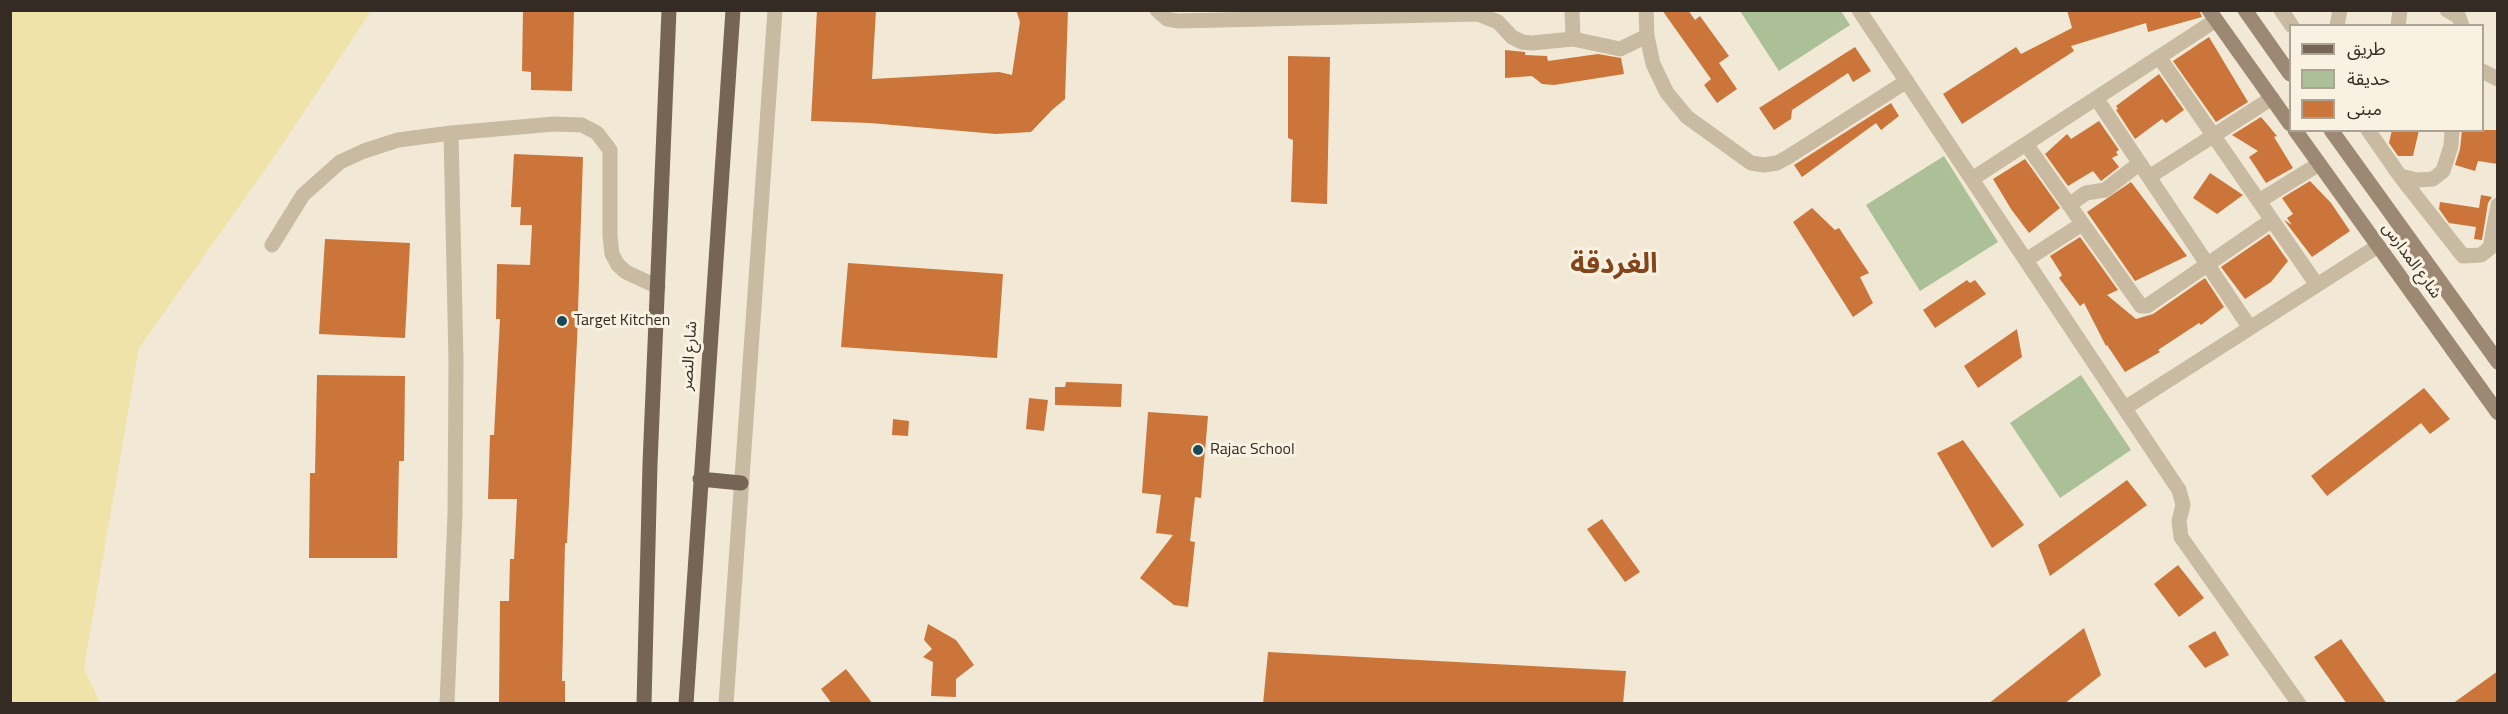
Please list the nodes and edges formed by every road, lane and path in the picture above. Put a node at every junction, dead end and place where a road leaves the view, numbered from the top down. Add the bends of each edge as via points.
1 (669, 10) edge
2 (733, 10) edge
3 (775, 10) edge
4 (1156, 10) edge
5 (1572, 10) edge
6 (1646, 10) edge
7 (1859, 10) edge
8 (2245, 10) edge
9 (2281, 10) edge
10 (2447, 10) edge
11 (1467, 12) edge
12 (1387, 13) edge
13 (1316, 14) edge
14 (1233, 15) edge
15 (2212, 15) edge
16 (1498, 16) edge
17 (2291, 24) edge
18 (2461, 24) edge
19 (1647, 36) junction
20 (1573, 39) junction
21 (2159, 57) junction
22 (2484, 72) edge
23 (2289, 73) edge
24 (2498, 79) edge
25 (1906, 81) junction
26 (2096, 98) junction
27 (2272, 98) junction
28 (2289, 123) edge
29 (2296, 132) edge
30 (2332, 132) edge
31 (2452, 132) edge
32 (451, 133) junction
33 (2375, 135) edge
34 (2214, 136) junction
35 (2026, 144) junction
36 (2140, 164) junction
37 (2319, 164) junction
38 (2400, 176) junction
39 (2149, 177) junction
40 (1972, 179) junction
41 (2259, 201) junction
42 (2498, 205) edge
43 (2069, 206) junction
44 (2272, 220) junction
45 (2082, 224) junction
46 (272, 245) dead end
47 (2378, 246) junction
48 (2026, 260) junction
49 (2207, 264) junction
50 (2317, 285) junction
51 (658, 287) junction
52 (2250, 328) junction
53 (2497, 360) edge
54 (2124, 408) junction
55 (2498, 413) edge
56 (700, 479) junction
57 (741, 483) junction
58 (447, 704) edge
59 (644, 704) edge
60 (686, 704) edge
61 (726, 704) edge
62 (2299, 704) edge

1 - 51 main road, شارع النصر
2 - 56 main road, شارع النصر
3 - 57 street
4 - 14 street via 1177,21
5 - 20 street
6 - 19 street
7 - 25 street
8 - 23 street
9 - 17 street
10 - 18 street via 2459,17
11 - 12 street
11 - 16 street
12 - 13 street
13 - 14 street
15 - 21 street
15 - 27 street
16 - 20 street via 1512,38 1522,42
19 - 20 street via 1620,49
19 - 25 street via 1653,64 1667,93 1687,117 1751,163 1764,165 1788,157
21 - 26 street
21 - 34 street
22 - 24 street
25 - 40 street
26 - 35 street
26 - 36 street
27 - 28 street
27 - 34 street
29 - 37 street, شارع المدارس
30 - 53 street, شارع المدارس
31 - 38 street via 2444,171 2433,179
32 - 46 street via 398,140 340,162 303,195
32 - 51 street via 554,124 582,125 597,132 609,150 612,254 626,272
32 - 58 street via 455,514
33 - 38 street
34 - 39 street
34 - 41 street
35 - 40 street
35 - 43 street
36 - 39 street
36 - 43 street via 2105,190 2086,193
37 - 41 street
37 - 47 street, شارع المدارس
38 - 42 street via 2463,256 2481,255 2490,248
39 - 49 street
40 - 48 street
41 - 44 street
43 - 45 street
44 - 49 street
44 - 50 street
45 - 48 street
45 - 49 street via 2141,306 2147,306
47 - 50 street
47 - 55 street, شارع المدارس
48 - 54 street
49 - 52 street
50 - 52 street
51 - 59 main road, شارع النصر
52 - 54 street
54 - 62 street via 2179,490 2183,505 2181,537
56 - 57 main road
56 - 60 main road, شارع النصر
57 - 61 street

